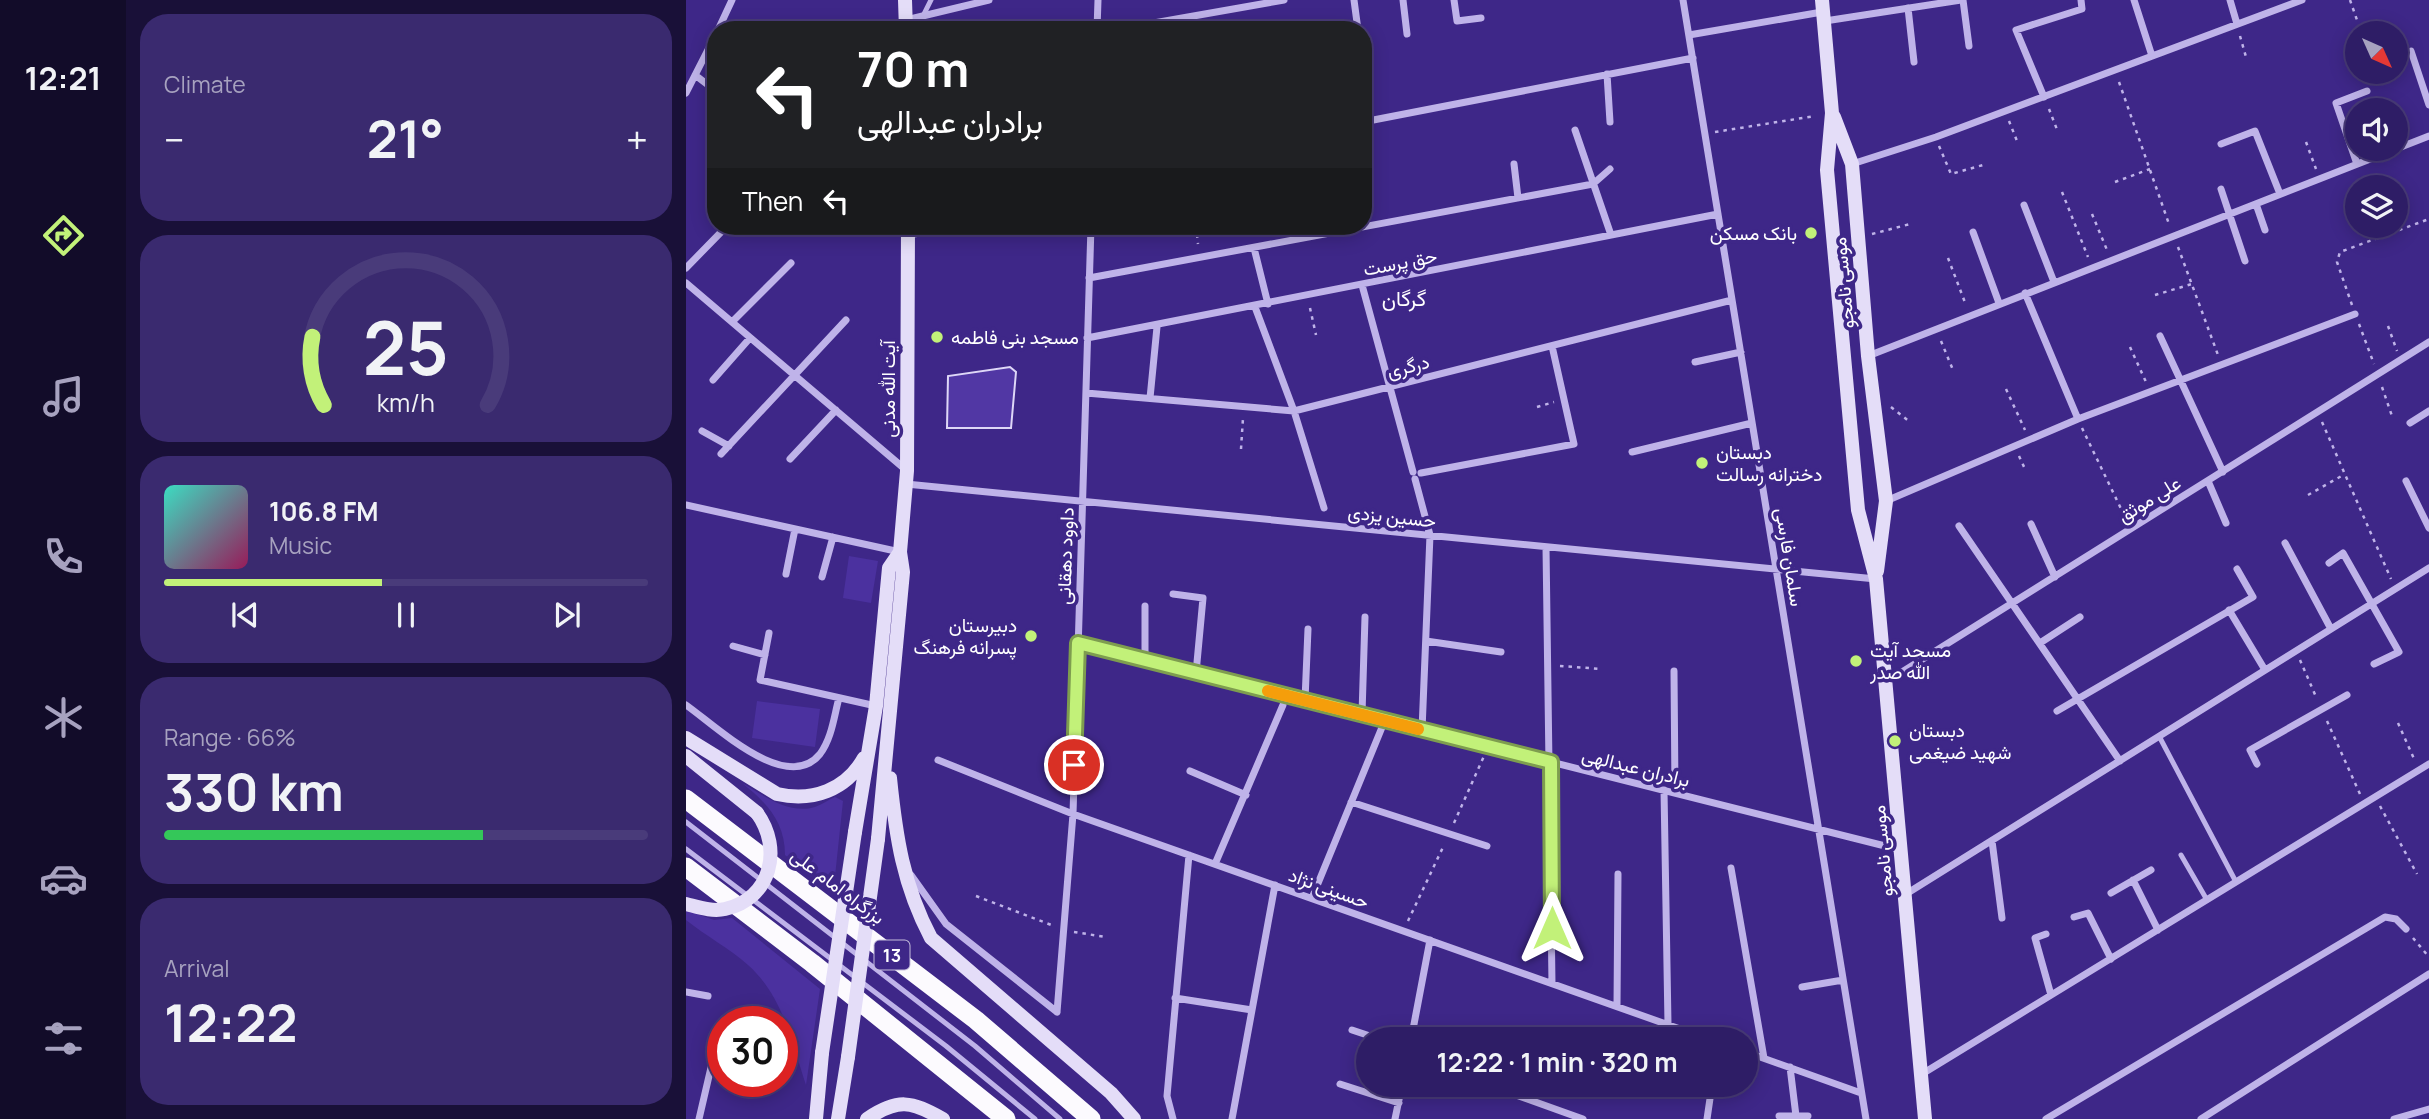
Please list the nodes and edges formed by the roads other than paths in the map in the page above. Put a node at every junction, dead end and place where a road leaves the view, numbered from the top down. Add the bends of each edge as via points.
1 (732, 0) edge
2 (905, 0) edge
3 (931, 0) edge
4 (989, 0) edge
5 (1098, 0) edge
6 (1284, 0) edge
7 (1354, 0) edge
8 (1403, 0) edge
9 (1454, 0) edge
10 (1684, 0) edge
11 (1962, 0) edge
12 (2081, 0) edge
13 (2134, 0) edge
14 (2230, 0) edge
15 (2302, 0) edge
16 (1908, 8) junction
17 (1823, 11) edge
18 (924, 15) junction
19 (1481, 18) dead end
20 (722, 21) edge
21 (908, 21) edge
22 (916, 21) edge
23 (916, 21) edge
24 (1097, 21) edge
25 (1165, 21) edge
26 (1356, 21) edge
27 (2237, 24) junction
28 (1407, 34) dead end
29 (1689, 35) junction
30 (1969, 46) dead end
31 (2411, 51) dead end
32 (707, 52) edge
33 (2152, 56) junction
34 (1693, 58) junction
35 (1914, 62) dead end
36 (1607, 74) junction
37 (695, 75) junction
38 (707, 84) edge
39 (2367, 91) dead end
40 (686, 93) edge
41 (2044, 97) junction
42 (2429, 105) edge
43 (1832, 113) junction
44 (1372, 119) edge
45 (1610, 122) dead end
46 (1575, 130) dead end
47 (2429, 136) edge
48 (2221, 144) dead end
49 (1514, 164) dead end
50 (1852, 164) junction
51 (2357, 164) junction
52 (1610, 169) dead end
53 (1593, 184) junction
54 (2221, 189) dead end
55 (2280, 194) junction
56 (1518, 198) junction
57 (2256, 204) junction
58 (2024, 205) dead end
59 (1718, 214) junction
60 (2229, 214) junction
61 (1372, 226) edge
62 (2265, 230) dead end
63 (1973, 232) dead end
64 (718, 235) edge
65 (904, 235) edge
66 (1091, 235) edge
67 (1323, 235) edge
68 (1611, 235) junction
69 (1254, 248) junction
70 (2245, 261) dead end
71 (791, 263) dead end
72 (686, 268) edge
73 (1089, 278) junction
74 (2054, 282) junction
75 (686, 283) edge
76 (1362, 285) junction
77 (2025, 293) junction
78 (1732, 300) junction
79 (1999, 303) junction
80 (1268, 304) junction
81 (1255, 307) junction
82 (2355, 314) road end
83 (846, 320) dead end
84 (732, 322) junction
85 (1157, 327) junction
86 (2160, 336) dead end
87 (750, 338) junction
88 (1087, 338) junction
89 (2429, 342) edge
90 (1552, 346) junction
91 (1741, 352) junction
92 (1868, 356) junction
93 (1844, 358) junction
94 (1695, 362) dead end
95 (795, 375) junction
96 (713, 380) dead end
97 (2180, 380) junction
98 (1390, 387) junction
99 (1086, 393) junction
100 (1150, 398) junction
101 (836, 410) junction
102 (1294, 411) junction
103 (2429, 411) edge
104 (2078, 419) junction
105 (1752, 423) junction
106 (2410, 423) dead end
107 (702, 431) dead end
108 (729, 446) junction
109 (1632, 453) dead end
110 (721, 454) dead end
111 (790, 458) dead end
112 (2223, 472) junction
113 (1416, 475) junction
114 (906, 477) junction
115 (2208, 481) junction
116 (2406, 481) dead end
117 (1083, 501) junction
118 (1886, 502) junction
119 (686, 505) edge
120 (1324, 508) dead end
121 (2226, 523) dead end
122 (2031, 524) dead end
123 (1959, 526) dead end
124 (2429, 528) edge
125 (795, 529) junction
126 (1430, 535) junction
127 (833, 537) junction
128 (2285, 543) dead end
129 (1546, 547) junction
130 (900, 552) junction
131 (2329, 563) dead end
132 (2429, 568) edge
133 (1776, 569) junction
134 (2238, 569) dead end
135 (786, 574) dead end
136 (822, 577) dead end
137 (2055, 577) junction
138 (1876, 579) junction
139 (1172, 594) dead end
140 (2372, 603) junction
141 (2013, 604) junction
142 (1145, 606) dead end
143 (2230, 610) junction
144 (1364, 617) dead end
145 (2080, 617) dead end
146 (1308, 629) dead end
147 (2331, 629) junction
148 (769, 633) dead end
149 (1426, 641) junction
150 (1078, 643) junction
151 (2040, 643) junction
152 (733, 646) dead end
153 (1501, 652) dead end
154 (765, 655) junction
155 (1145, 660) junction
156 (2374, 664) dead end
157 (2264, 670) junction
158 (1674, 671) dead end
159 (1196, 673) junction
160 (1886, 682) junction
161 (2347, 695) dead end
162 (839, 698) junction
163 (2078, 699) junction
164 (1305, 700) junction
165 (686, 705) edge
166 (1283, 705) dead end
167 (876, 706) junction
168 (891, 708) junction
169 (2057, 711) dead end
170 (1362, 714) junction
171 (1385, 720) junction
172 (1422, 730) junction
173 (2159, 736) junction
174 (686, 738) edge
175 (870, 747) junction
176 (886, 749) junction
177 (686, 756) edge
178 (938, 760) dead end
179 (2120, 761) junction
180 (1551, 762) junction
181 (2257, 764) dead end
182 (2429, 764) edge
183 (1190, 771) dead end
184 (1664, 790) junction
185 (1675, 793) junction
186 (1246, 795) junction
187 (686, 799) edge
188 (1352, 802) junction
189 (1073, 814) junction
190 (686, 822) edge
191 (1819, 829) junction
192 (1992, 841) junction
193 (1486, 846) dead end
194 (686, 849) edge
195 (1901, 850) junction
196 (1189, 855) junction
197 (2181, 855) dead end
198 (901, 861) junction
199 (1215, 864) junction
200 (686, 867) edge
201 (1731, 868) dead end
202 (2151, 870) dead end
203 (1618, 874) dead end
204 (2133, 880) junction
205 (2236, 882) junction
206 (1275, 885) junction
207 (2111, 893) dead end
208 (1906, 894) junction
209 (1312, 898) junction
210 (2207, 900) junction
211 (686, 904) edge
212 (2074, 917) dead end
213 (2002, 918) dead end
214 (2406, 929) road end
215 (2158, 930) junction
216 (2046, 934) dead end
217 (1430, 940) junction
218 (2111, 959) junction
219 (2429, 974) edge
220 (1843, 979) junction
221 (1552, 983) junction
222 (1802, 987) dead end
223 (686, 992) edge
224 (2051, 995) junction
225 (709, 996) dead end
226 (1175, 998) junction
227 (1617, 1006) junction
228 (1252, 1010) junction
229 (1668, 1024) junction
230 (1413, 1027) edge
231 (1676, 1027) edge
232 (1352, 1030) dead end
233 (1356, 1031) edge
234 (1758, 1056) edge
235 (1764, 1058) junction
236 (1790, 1068) junction
237 (1922, 1074) junction
238 (1339, 1084) dead end
239 (707, 1085) edge
240 (1861, 1093) junction
241 (1400, 1097) edge
242 (1522, 1097) edge
243 (1710, 1097) edge
244 (1399, 1103) junction
245 (2429, 1109) edge
246 (1779, 1116) dead end
247 (1796, 1116) junction
248 (1808, 1116) dead end
249 (1581, 1118) edge
250 (699, 1119) edge
251 (816, 1119) edge
252 (838, 1119) edge
253 (867, 1119) edge
254 (943, 1119) edge
255 (1006, 1119) edge
256 (1035, 1119) edge
257 (1060, 1119) edge
258 (1091, 1119) edge
259 (1134, 1119) edge
260 (1174, 1119) edge
261 (1232, 1119) edge
262 (1395, 1119) edge
263 (1565, 1119) edge
264 (1707, 1119) edge
265 (1866, 1119) edge
266 (1925, 1119) edge
267 (2046, 1119) edge
268 (2201, 1119) edge
269 (2394, 1119) edge

1 - 20 street
2 - 21 main road
3 - 18 lane
4 - 18 street
5 - 24 street
6 - 25 street
7 - 26 street
8 - 28 street
9 - 19 street via 1457,21
10 - 29 street, سلمان فارسی
11 - 16 street
11 - 30 street
12 - 41 street via 2082,9 2016,30
13 - 33 street
14 - 27 street
15 - 27 street
16 - 17 street
16 - 35 street
17 - 29 street
17 - 43 main road, موسی نامجو
18 - 22 street
18 - 23 lane
27 - 33 street
29 - 34 street, سلمان فارسی
31 - 42 street
32 - 37 street
33 - 41 street
34 - 36 street
34 - 59 street, سلمان فارسی
36 - 44 street
36 - 45 street
37 - 38 street
37 - 40 street
39 - 51 street via 2336,103
41 - 50 street
43 - 50 main road, موسی نامجو
43 - 93 main road, موسی نامجو via 1828,170
46 - 53 street
47 - 51 street
48 - 55 street via 2255,131
49 - 56 street
50 - 92 main road, موسی نامجو
51 - 55 street
52 - 53 street
53 - 56 street
53 - 68 street
54 - 60 street
55 - 57 street
56 - 61 street
57 - 60 street
57 - 62 street
58 - 74 street
59 - 68 street, حق پرست
59 - 78 street, سلمان فارسی
60 - 70 street
60 - 74 street
63 - 79 street
64 - 72 street
65 - 114 main road, آیت الله مدنی
66 - 73 street, داوود دهقانی
67 - 69 street
68 - 76 street, حق پرست
69 - 73 street
69 - 80 street
71 - 84 street
73 - 88 street, داوود دهقانی
74 - 77 street
75 - 84 street
76 - 80 street, حق پرست
76 - 98 street
77 - 79 street
77 - 104 street
78 - 90 street, درگری
78 - 91 street, سلمان فارسی
79 - 92 street
80 - 81 street, حق پرست
81 - 85 street, حق پرست
81 - 102 street
82 - 97 street
83 - 95 street
84 - 87 street
85 - 88 street, حق پرست
85 - 100 street
86 - 97 street
87 - 95 street
87 - 96 street
88 - 99 street, داوود دهقانی
89 - 112 street, علی موثق
90 - 98 street, درگری
90 - 113 street via 1574,444
91 - 94 street
91 - 105 street, سلمان فارسی
92 - 93 main road
92 - 118 main road, موسی نامجو
93 - 138 main road, موسی نامجو via 1858,510
95 - 101 street
95 - 108 street
97 - 104 street
97 - 112 street
98 - 102 street, درگری
98 - 113 street
99 - 100 street, درگری
99 - 117 street, داوود دهقانی
100 - 102 street, درگری
101 - 111 street
101 - 114 street
102 - 120 street
103 - 106 street
104 - 118 street
105 - 109 street
105 - 133 street, سلمان فارسی
107 - 108 street
108 - 110 street
112 - 115 street, علی موثق
113 - 126 street
114 - 117 street, حسین یزدی
114 - 130 main road, آیت الله مدنی
115 - 121 street
115 - 137 street, علی موثق
116 - 124 street
117 - 126 street, حسین یزدی
117 - 150 street, داوود دهقانی
118 - 138 main road, موسی نامجو
119 - 125 street
122 - 137 street
123 - 141 street
125 - 127 street
125 - 135 street
126 - 129 street, حسین یزدی
126 - 149 street
127 - 130 street
127 - 136 street
128 - 147 street
129 - 133 street, حسین یزدی
129 - 180 street
130 - 167 main road, آیت الله مدنی via 889,568
130 - 168 main road, آیت الله مدنی via 903,572
131 - 140 street via 2343,553
132 - 140 street
133 - 138 street, حسین یزدی
133 - 191 street, سلمان فارسی
134 - 143 street via 2253,597
137 - 141 street, علی موثق
138 - 160 main road, موسی نامجو
139 - 159 street via 1203,598
140 - 147 street
140 - 156 street via 2399,652
141 - 151 street
141 - 160 street, علی موثق
142 - 155 street
143 - 157 street
143 - 163 street
144 - 170 street
145 - 151 street
146 - 164 street
147 - 157 street
148 - 154 street
149 - 153 street
149 - 172 street
150 - 155 street, برادران عبدالهی
150 - 189 street, داوود دهقانی
151 - 163 street
152 - 154 street
154 - 162 street via 760,680
155 - 159 street, برادران عبدالهی
157 - 173 street
158 - 185 street
159 - 164 street, برادران عبدالهی
160 - 195 main road, موسی نامجو
161 - 181 street via 2250,750
162 - 165 street via 820,754 798,767 770,764
162 - 167 street
163 - 169 street
163 - 179 street
164 - 170 street, برادران عبدالهی
166 - 186 street
167 - 168 street
167 - 175 main road, آیت الله مدنی
168 - 176 main road, آیت الله مدنی
170 - 171 street, برادران عبدالهی
171 - 172 street, برادران عبدالهی
171 - 188 street
172 - 180 street, برادران عبدالهی
173 - 179 street
173 - 205 lane
174 - 175 main road via 777,794 794,798 843,783 855,773
175 - 176 main road
175 - 251 main road, آیت الله مدنی, bridge via 822,1052
176 - 198 main road
176 - 252 main road, آیت الله مدنی, bridge via 878,839
177 - 211 main road, bridge via 757,813 768,829 773,852 769,870 740,904 724,910
178 - 189 street, حسینی نژاد
179 - 192 street
180 - 184 street, برادران عبدالهی
180 - 221 street
182 - 205 street
183 - 186 street
184 - 185 street, برادران عبدالهی
184 - 229 street
185 - 191 street, برادران عبدالهی
186 - 199 street
187 - 258 highway, بزرگراه امام علی / 13 via 976,1020
188 - 193 street
188 - 209 street
189 - 196 street, حسینی نژاد
189 - 198 street, داوود دهقانی via 1057,1012 946,924
190 - 257 lane via 975,1046
191 - 195 street, برادران عبدالهی
191 - 220 street, سلمان فارسی
192 - 208 street
192 - 213 street
194 - 256 lane
195 - 208 main road, موسی نامجو
196 - 199 street, حسینی نژاد
196 - 226 street
197 - 210 lane
198 - 259 main road via 913,905 931,938 1111,1093
199 - 206 street, حسینی نژاد
200 - 255 highway
201 - 235 street
202 - 204 street
203 - 227 street
204 - 207 street
204 - 215 street
205 - 210 street
206 - 209 street, حسینی نژاد
206 - 228 street
208 - 237 main road, موسی نامجو
209 - 217 street, حسینی نژاد
210 - 215 street
212 - 218 street via 2088,913
214 - 267 street via 2396,919 2385,917
215 - 218 street
216 - 224 street via 2035,938
217 - 221 street, حسینی نژاد
217 - 230 street
218 - 224 street
219 - 268 street
220 - 222 street
220 - 240 street, سلمان فارسی
221 - 227 street, حسینی نژاد
223 - 225 street
224 - 237 street
226 - 228 street
226 - 260 street via 1167,1096
227 - 229 street, حسینی نژاد
228 - 261 street
229 - 231 street, حسینی نژاد
232 - 233 street
234 - 235 street
235 - 236 street
236 - 240 street
236 - 247 street
237 - 266 main road, موسی نامجو
238 - 244 street
239 - 250 street
240 - 265 street, سلمان فارسی
241 - 244 street
242 - 249 street
243 - 264 street
244 - 262 street
245 - 269 street
246 - 247 street
247 - 248 street
249 - 263 street
253 - 254 main road via 902,1103

